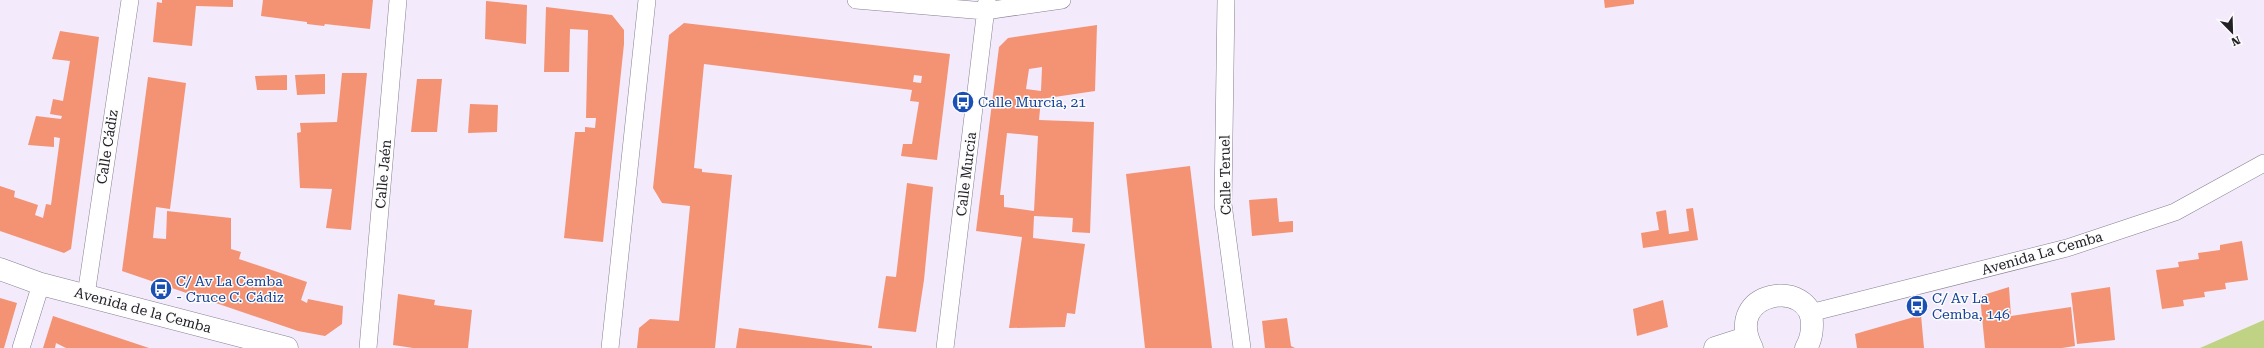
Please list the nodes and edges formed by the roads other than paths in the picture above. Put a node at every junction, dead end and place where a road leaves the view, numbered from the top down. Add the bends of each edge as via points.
1 (130, 0) edge
2 (398, 0) edge
3 (647, 0) edge
4 (856, 0) edge
5 (1062, 0) edge
6 (1226, 0) edge
7 (986, 5) edge
8 (2264, 163) edge
9 (0, 269) edge
10 (41, 284) junction
11 (86, 295) junction
12 (1810, 313) junction
13 (1749, 343) edge
14 (21, 348) edge
15 (287, 348) edge
16 (368, 348) edge
17 (610, 348) edge
18 (945, 348) edge
19 (1242, 348) edge
20 (1715, 348) edge
21 (1806, 348) edge

1 - 11 street, Calle Cádiz
2 - 16 street, Calle Jaén
3 - 17 street
4 - 7 street
5 - 7 street
6 - 19 street, Calle Teruel via 1223,204
7 - 18 street, Calle Murcia
8 - 12 street, Avenida La Cemba via 2176,212 2067,248
9 - 10 street, Avenida de la Cemba
10 - 11 street, Avenida de la Cemba
10 - 14 street
11 - 15 street, Avenida de la Cemba
12 - 13 street via 1802,303 1791,296 1775,294 1760,300 1750,310 1745,324
12 - 21 street via 1812,337
13 - 20 street

